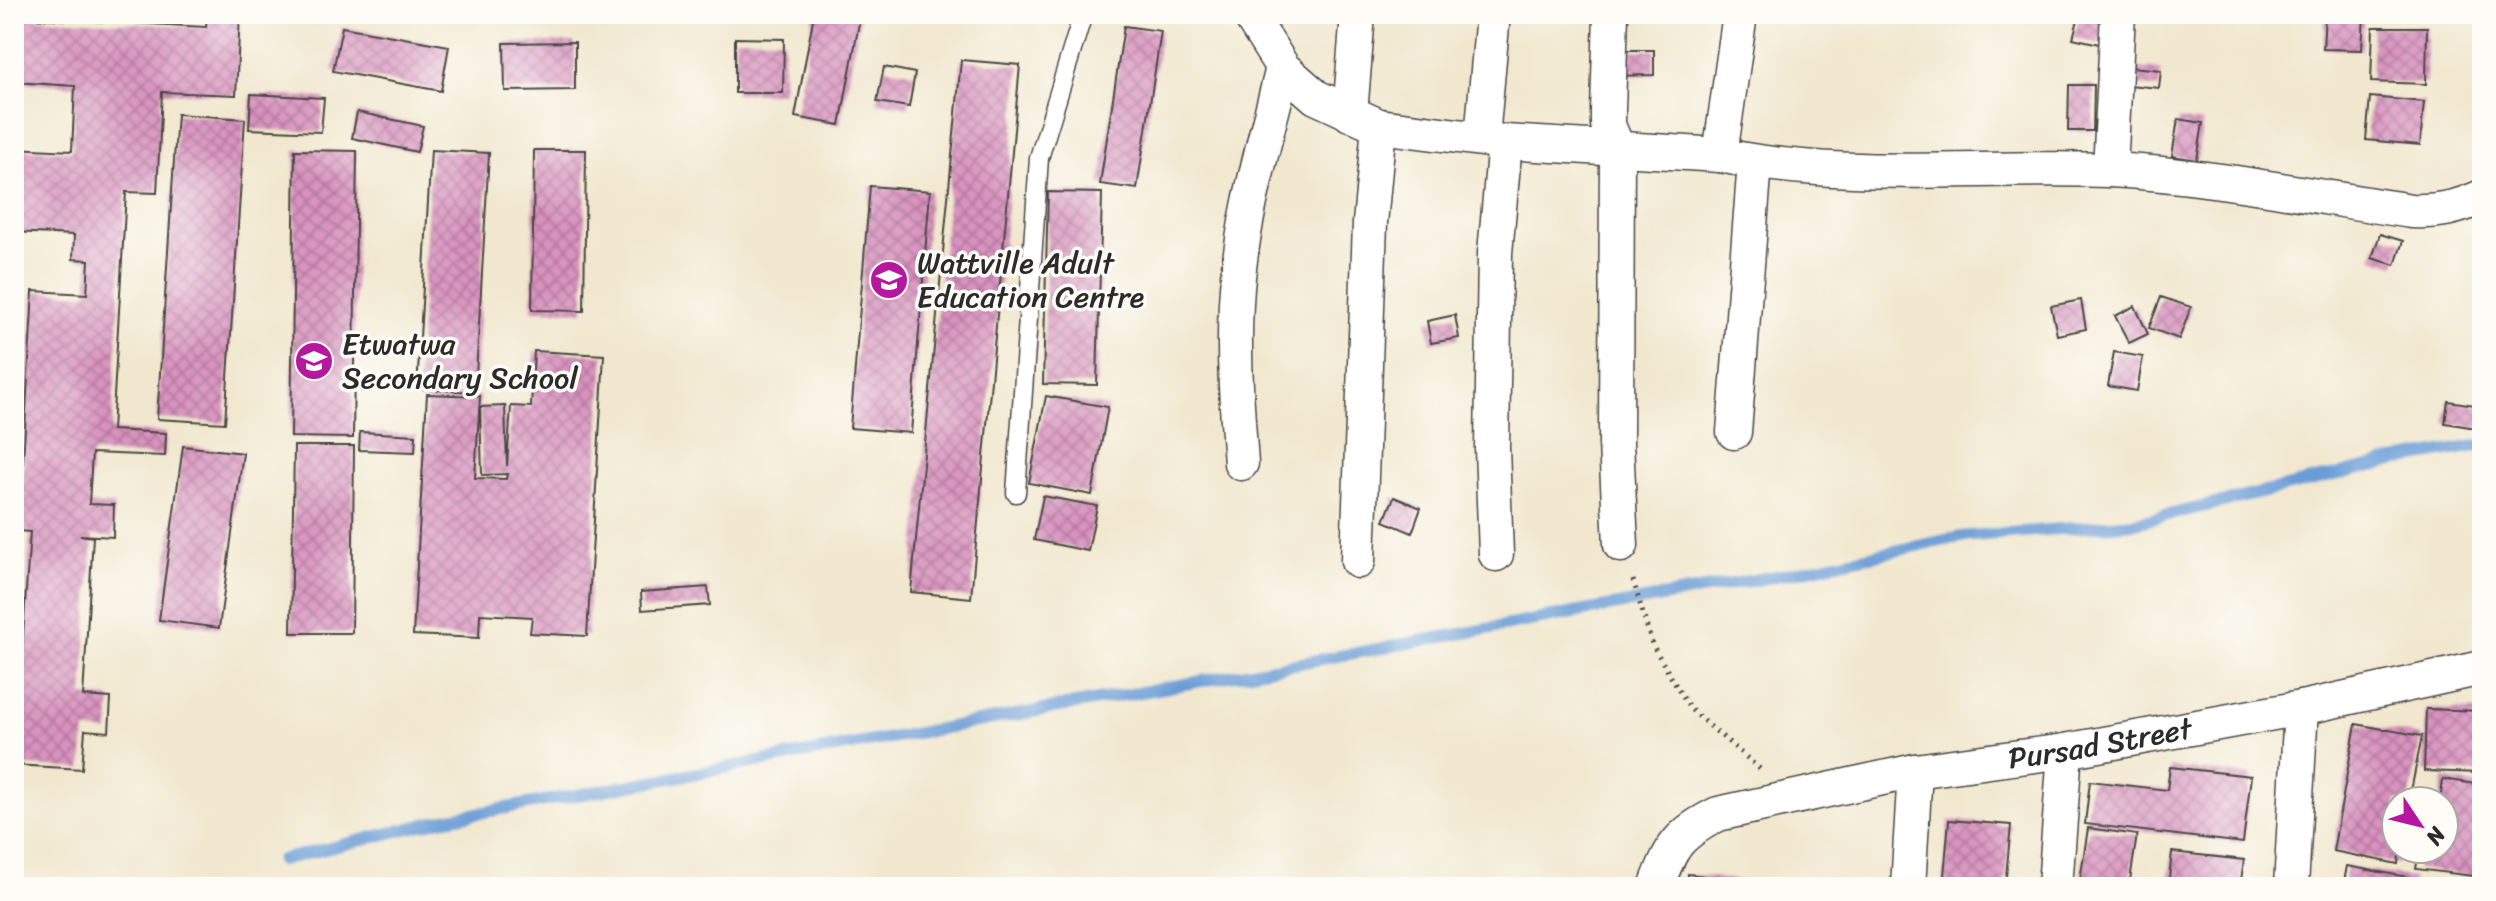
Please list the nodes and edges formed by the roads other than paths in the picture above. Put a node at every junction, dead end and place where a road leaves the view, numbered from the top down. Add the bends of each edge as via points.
1 (1083, 14) edge
2 (1249, 14) edge
3 (1358, 14) edge
4 (1493, 14) edge
5 (1611, 14) edge
6 (1740, 14) edge
7 (2118, 14) edge
8 (1283, 68) junction
9 (1364, 120) junction
10 (1494, 140) junction
11 (1617, 147) junction
12 (1720, 155) junction
13 (1755, 162) junction
14 (2110, 170) junction
15 (2482, 197) edge
16 (1734, 432) dead end
17 (1241, 463) dead end
18 (1016, 493) dead end
19 (1621, 545) road end
20 (1496, 554) dead end
21 (1358, 561) dead end
22 (2482, 668) edge
23 (2301, 708) junction
24 (2065, 751) junction
25 (1915, 771) junction
26 (1656, 887) edge
27 (1908, 887) edge
28 (2055, 887) edge
29 (2291, 887) edge

1 - 18 lane via 1039,158
2 - 8 street
3 - 9 street
4 - 10 street
5 - 11 street via 1608,125
6 - 12 street
7 - 14 street
8 - 9 street via 1316,97
8 - 17 street via 1246,221 1236,301
9 - 10 street
9 - 21 street via 1370,223
10 - 11 street
10 - 20 street
11 - 12 street
11 - 19 street
12 - 13 street
13 - 14 street via 1829,168
13 - 16 street
14 - 15 street via 2208,179 2411,211 2438,212
22 - 23 street, Pursad Street
23 - 24 street, Pursad Street
23 - 29 street
24 - 25 street, Pursad Street
24 - 28 street
25 - 26 street, Pursad Street via 1718,814 1689,829 1668,855
25 - 27 street

